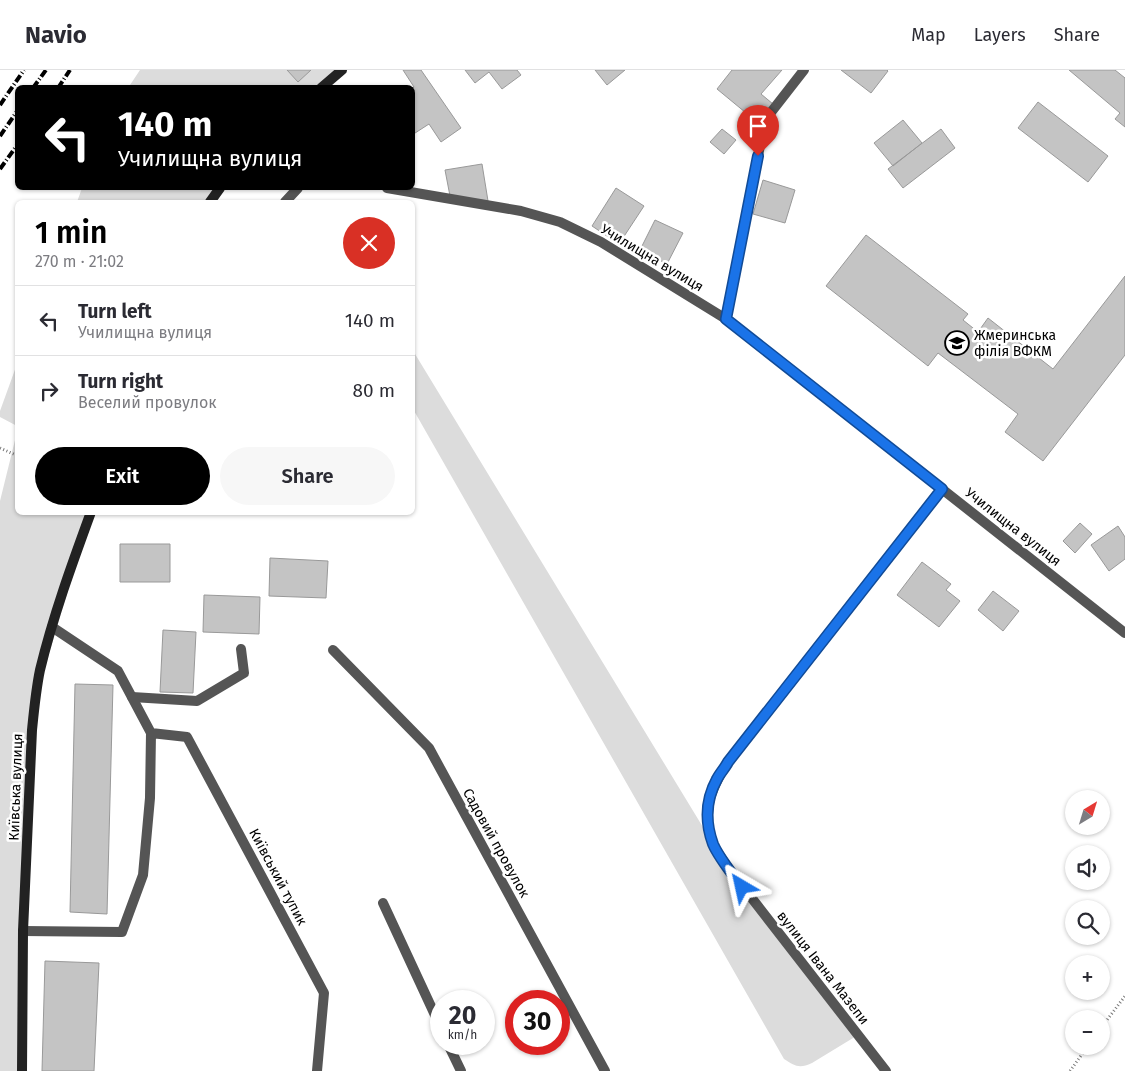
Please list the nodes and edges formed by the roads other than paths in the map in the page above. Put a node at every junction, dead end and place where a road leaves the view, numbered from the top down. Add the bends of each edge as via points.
1 (342, 70) edge
2 (804, 70) edge
3 (324, 85) edge
4 (296, 190) edge
5 (399, 190) edge
6 (287, 200) edge
7 (726, 319) junction
8 (942, 489) junction
9 (90, 515) edge
10 (52, 627) junction
11 (1125, 633) edge
12 (241, 649) dead end
13 (333, 650) dead end
14 (132, 697) junction
15 (151, 733) junction
16 (384, 903) dead end
17 (23, 931) junction
18 (430, 1004) edge
19 (454, 1055) edge
20 (22, 1071) edge
21 (317, 1071) edge
22 (462, 1071) edge
23 (605, 1071) edge
24 (886, 1071) edge

1 - 3 street
2 - 7 street via 766,120
4 - 6 street
5 - 7 street, Училищна вулиця via 521,211 560,222 601,242
7 - 8 street, Училищна вулиця
8 - 11 street, Училищна вулиця
8 - 24 street, вулиця Івана Мазепи via 728,762 709,798 707,820 714,845 726,865
9 - 10 street, Київська вулиця
10 - 14 street via 118,671
10 - 17 street, Київська вулиця via 40,671 32,730
12 - 14 street via 244,673 197,700
13 - 23 street, Садовий провулок via 429,748
14 - 15 street
15 - 17 street via 150,798 143,874 122,932
15 - 21 street, Київський тупик via 187,737 324,993
16 - 18 street
17 - 20 street, Київська вулиця
19 - 22 street

